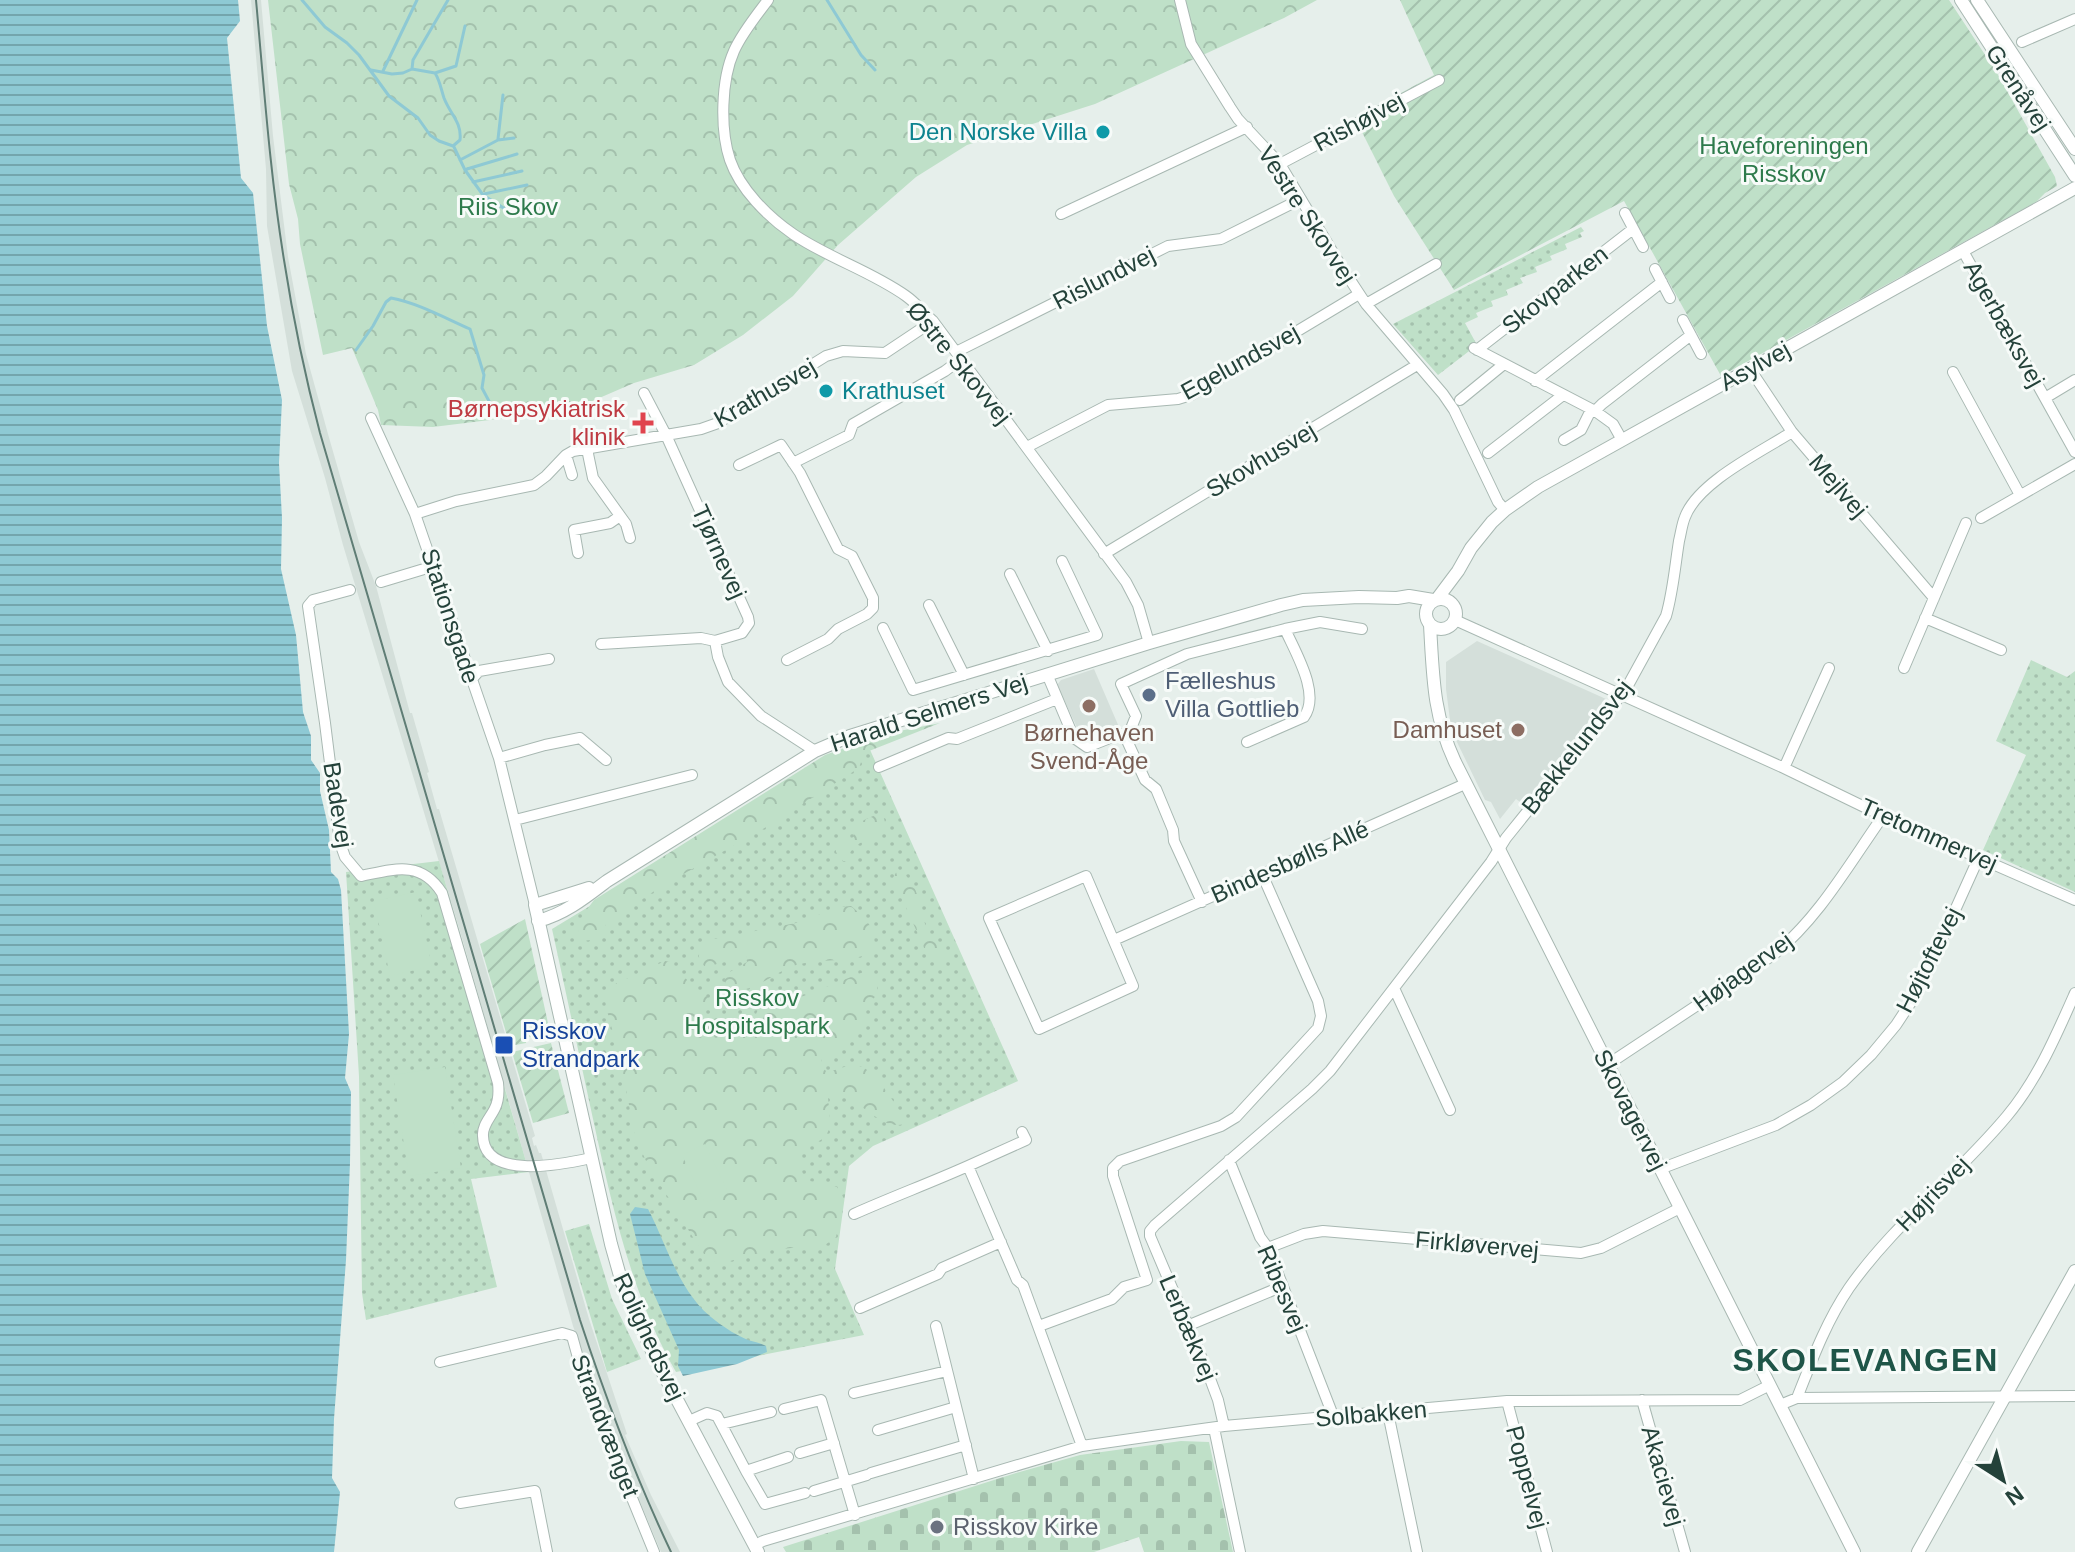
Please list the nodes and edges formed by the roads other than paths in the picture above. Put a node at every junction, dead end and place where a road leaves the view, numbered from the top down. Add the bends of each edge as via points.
1 (768, 0) edge
2 (1180, 0) edge
3 (1961, 0) edge
4 (1977, 0) edge
5 (2075, 19) edge
6 (2022, 42) dead end
7 (1439, 80) dead end
8 (1247, 127) junction
9 (2075, 149) edge
10 (1280, 164) junction
11 (2075, 176) edge
12 (2075, 188) edge
13 (1301, 199) junction
14 (1625, 213) dead end
15 (1061, 214) dead end
16 (1633, 229) junction
17 (1643, 247) dead end
18 (1963, 251) junction
19 (1436, 264) dead end
20 (1655, 269) dead end
21 (1662, 282) junction
22 (1359, 294) junction
23 (1670, 298) dead end
24 (1366, 304) junction
25 (1683, 320) dead end
26 (933, 321) junction
27 (1691, 335) junction
28 (1701, 354) dead end
29 (958, 356) junction
30 (1504, 364) junction
31 (1417, 365) junction
32 (1750, 369) junction
33 (1953, 372) dead end
34 (2075, 380) edge
35 (1535, 381) junction
36 (644, 393) dead end
37 (1563, 395) junction
38 (2045, 398) junction
39 (1460, 400) dead end
40 (1593, 411) junction
41 (371, 418) dead end
42 (1792, 432) junction
43 (666, 435) junction
44 (1564, 440) dead end
45 (1622, 440) junction
46 (1027, 447) junction
47 (587, 449) junction
48 (2075, 452) edge
49 (1488, 453) dead end
50 (566, 455) junction
51 (793, 463) junction
52 (2075, 464) edge
53 (739, 465) dead end
54 (572, 475) dead end
55 (2020, 495) junction
56 (1505, 510) junction
57 (415, 514) junction
58 (620, 516) junction
59 (1981, 518) dead end
60 (1966, 523) dead end
61 (630, 538) dead end
62 (578, 553) dead end
63 (1104, 554) junction
64 (1062, 561) dead end
65 (434, 566) junction
66 (1458, 571) junction
67 (1010, 574) dead end
68 (381, 582) dead end
69 (350, 590) dead end
70 (1397, 598) junction
71 (1934, 598) junction
72 (1435, 600) junction
73 (1452, 604) junction
74 (929, 605) dead end
75 (1925, 618) junction
76 (1428, 619) junction
77 (1450, 624) junction
78 (883, 628) dead end
79 (1285, 629) junction
80 (1362, 629) dead end
81 (1087, 638) junction
82 (715, 641) junction
83 (1149, 643) junction
84 (601, 644) dead end
85 (2001, 650) dead end
86 (1048, 651) junction
87 (549, 659) dead end
88 (1434, 659) junction
89 (787, 660) dead end
90 (1095, 660) junction
91 (1829, 668) dead end
92 (1904, 668) dead end
93 (1047, 674) junction
94 (964, 675) junction
95 (471, 680) junction
96 (1621, 694) junction
97 (1057, 699) junction
98 (1124, 734) junction
99 (1247, 742) dead end
100 (815, 751) junction
101 (499, 758) junction
102 (606, 760) dead end
103 (879, 767) dead end
104 (1784, 768) junction
105 (692, 775) dead end
106 (1465, 784) junction
107 (1883, 816) junction
108 (515, 820) junction
109 (1498, 850) junction
110 (1979, 857) junction
111 (1262, 874) junction
112 (607, 881) junction
113 (2075, 900) edge
114 (1202, 902) junction
115 (535, 905) junction
116 (538, 921) junction
117 (1114, 940) junction
118 (1394, 988) junction
119 (2075, 993) edge
120 (1607, 1065) junction
121 (1450, 1110) dead end
122 (1022, 1132) dead end
123 (591, 1158) junction
124 (1229, 1160) junction
125 (968, 1166) junction
126 (1660, 1169) junction
127 (1680, 1208) junction
128 (854, 1214) dead end
129 (1150, 1231) joint
130 (1001, 1242) junction
131 (1268, 1248) junction
132 (2075, 1271) edge
133 (1283, 1286) junction
134 (860, 1308) dead end
135 (936, 1326) dead end
136 (1039, 1326) junction
137 (1187, 1326) junction
138 (440, 1362) dead end
139 (947, 1371) junction
140 (1770, 1385) junction
141 (854, 1393) dead end
142 (2006, 1396) junction
143 (2075, 1396) edge
144 (1797, 1398) junction
145 (1642, 1400) junction
146 (1507, 1401) junction
147 (1780, 1405) junction
148 (956, 1407) junction
149 (784, 1409) dead end
150 (771, 1412) dead end
151 (1388, 1413) junction
152 (1334, 1418) junction
153 (689, 1421) junction
154 (722, 1424) junction
155 (1219, 1427) junction
156 (878, 1430) dead end
157 (834, 1443) junction
158 (966, 1445) junction
159 (1082, 1446) junction
160 (800, 1453) dead end
161 (788, 1457) dead end
162 (746, 1471) junction
163 (974, 1479) junction
164 (845, 1481) junction
165 (460, 1503) dead end
166 (855, 1515) junction
167 (757, 1549) edge
168 (547, 1552) edge
169 (654, 1552) edge
170 (1240, 1552) edge
171 (1417, 1552) edge
172 (1547, 1552) edge
173 (1685, 1552) edge
174 (1854, 1552) edge
175 (1918, 1552) edge

1 - 26 street, Østre Skovvej via 734,51 724,85 730,160 742,184 790,233 908,297
2 - 8 street, Vestre Skovvej via 1191,44
3 - 11 street, Grenåvej
4 - 9 street, Grenåvej
5 - 6 street
7 - 10 street, Rishøjvej
8 - 10 street, Vestre Skovvej
8 - 15 street, Vestre Skovvej
10 - 13 street, Vestre Skovvej
12 - 18 street, Asylvej
13 - 22 street, Vestre Skovvej
13 - 29 street, Rislundvej via 1221,239 1168,246
14 - 16 street, Skovparken
16 - 17 street, Skovparken
16 - 30 street, Skovparken via 1476,349
18 - 32 street, Asylvej
18 - 38 street, Agerbæksvej
19 - 24 street, Vestre Skovvej
20 - 21 street
21 - 23 street
21 - 35 street
22 - 24 street, Vestre Skovvej
22 - 46 street, Egelundsvej via 1191,395 1108,405
24 - 31 street, Vestre Skovvej
25 - 27 street
26 - 29 street, Østre Skovvej
26 - 43 street, Krathusvej via 885,353 843,351 826,356 718,423
27 - 28 street
27 - 40 street
29 - 46 street, Østre Skovvej
29 - 51 street, Rislundvej via 945,371 853,424 849,435
30 - 35 street, Skovparken
30 - 39 street, Skovparken
31 - 56 street, Vestre Skovvej via 1454,410
31 - 63 street, Skovhusvej
32 - 42 street, Mejlvej
32 - 45 street, Asylvej
33 - 55 street
34 - 38 street, Agerbæksvej
35 - 37 street, Skovparken
36 - 43 street, Tjørnevej
37 - 40 street, Skovparken
37 - 49 street
38 - 48 street, Agerbæksvej
40 - 44 street via 1581,430
40 - 45 street, Skovparken via 1613,424
41 - 57 street, Stationsgade
42 - 71 street, Mejlvej
42 - 96 street, Bækkelundsvej via 1720,478 1690,507 1666,616
43 - 47 street, Krathusvej
43 - 82 street, Tjørnevej via 748,617 742,633
45 - 56 street, Asylvej
46 - 63 street, Østre Skovvej
47 - 50 street, Krathusvej
47 - 58 street via 593,478
50 - 54 street
50 - 57 street, Krathusvej via 534,485
51 - 53 street via 781,445
51 - 89 street via 838,549 852,556 873,608
52 - 55 street
55 - 59 street
56 - 66 street, Asylvej
57 - 65 street, Stationsgade
58 - 61 street
58 - 62 street via 574,530
60 - 71 street
63 - 83 street, Østre Skovvej via 1134,594
64 - 81 street via 1097,635
65 - 68 street
65 - 95 street, Stationsgade
66 - 72 street, Asylvej
66 - 73 street, Asylvej
67 - 86 street, Harald Selmers Vej
69 - 123 street, Badevej via 308,606 340,843 361,876 407,869 430,877 442,893 498,1083 496,1107 482,1137 488,1152 519,1166
70 - 72 street, Harald Selmers Vej
70 - 76 street, Harald Selmers Vej
70 - 83 street, Harald Selmers Vej via 1303,600
71 - 75 street
72 - 73 street
72 - 76 street via 1428,606
73 - 77 street via 1456,613
74 - 94 street, Harald Selmers Vej
75 - 85 street
75 - 92 street
76 - 77 street via 1437,629
76 - 88 street, Skovagervej
77 - 88 street, Skovagervej
77 - 96 street, Tretommervej
78 - 94 street, Harald Selmers Vej via 913,690
79 - 80 street via 1320,622
79 - 98 street via 1187,654 1121,684 1136,716
79 - 99 street via 1310,688 1308,712
81 - 86 street, Harald Selmers Vej
81 - 90 street
82 - 84 street
82 - 100 street via 728,682 761,716
83 - 90 street, Harald Selmers Vej
86 - 94 street, Harald Selmers Vej
87 - 95 street via 479,671
88 - 106 street, Skovagervej via 1438,717
90 - 93 street, Harald Selmers Vej
91 - 104 street
93 - 97 street
93 - 100 street, Harald Selmers Vej
95 - 101 street, Stationsgade
96 - 104 street, Tretommervej
96 - 109 street, Bækkelundsvej
97 - 98 street via 1074,738 1087,747
97 - 103 street
98 - 114 street via 1145,780 1156,789
100 - 112 street, Harald Selmers Vej
101 - 102 street via 580,738
101 - 108 street, Stationsgade
104 - 107 street, Tretommervej
105 - 108 street
106 - 109 street, Skovagervej
106 - 111 street, Bindesbølls Allé
107 - 110 street, Tretommervej
107 - 120 street, Højagervej via 1793,939
108 - 115 street, Stationsgade
109 - 118 street, Bækkelundsvej
109 - 120 street, Skovagervej
110 - 113 street, Tretommervej
110 - 126 street, Højtoftevej via 1919,990 1871,1055 1843,1082 1776,1125
111 - 114 street, Bindesbølls Allé
111 - 136 street via 1318,1001 1318,1028 1236,1117 1113,1168 1147,1280
112 - 115 street, Harald Selmers Vej
112 - 116 street, Harald Selmers Vej via 557,915
114 - 117 street, Bindesbølls Allé
115 - 116 street, Rolighedsvej
116 - 123 street, Rolighedsvej
117 - 117 street via 1133,986 1039,1029 989,918 1086,876
118 - 121 street
118 - 124 street, Bækkelundsvej via 1330,1071
119 - 144 street, Højrisvej via 2054,1041 2008,1114 1879,1250 1850,1288 1823,1333
120 - 126 street, Skovagervej
122 - 125 street via 1026,1140
123 - 153 street, Rolighedsvej via 622,1283
124 - 129 street, Bækkelundsvej
124 - 131 street, Ribesvej
125 - 128 street
125 - 130 street
126 - 127 street, Skovagervej
127 - 131 street, Firkløvervej via 1581,1253 1323,1231
127 - 140 street, Skovagervej
129 - 137 street, Lerbækvej
130 - 134 street
130 - 136 street
131 - 133 street, Ribesvej
132 - 142 street
133 - 137 street
133 - 152 street, Ribesvej
135 - 139 street
136 - 159 street
137 - 155 street, Lerbækvej via 1218,1400
138 - 169 street, Strandvænget via 562,1333 572,1336 585,1383
139 - 141 street
139 - 148 street
140 - 145 street, Solbakken via 1740,1400
140 - 147 street, Skovagervej
142 - 143 street
142 - 144 street
142 - 175 street
144 - 147 street
145 - 146 street, Solbakken
145 - 173 street, Akacievej
146 - 151 street, Solbakken
146 - 172 street, Poppelvej
147 - 174 street, Skovagervej
148 - 156 street
148 - 158 street
149 - 157 street via 821,1400
150 - 154 street, Rolighedsvej
151 - 152 street, Solbakken
151 - 171 street
152 - 155 street, Solbakken
153 - 154 street, Rolighedsvej via 711,1412
153 - 167 street, Rolighedsvej
154 - 162 street
155 - 159 street, Solbakken
155 - 170 street, Lerbækvej
157 - 160 street
157 - 164 street
158 - 163 street
158 - 164 street
159 - 163 street, Solbakken
161 - 162 street
162 - 164 street via 765,1504
163 - 166 street, Solbakken
164 - 166 street
165 - 168 street via 535,1491
166 - 167 street, Solbakken via 763,1541

